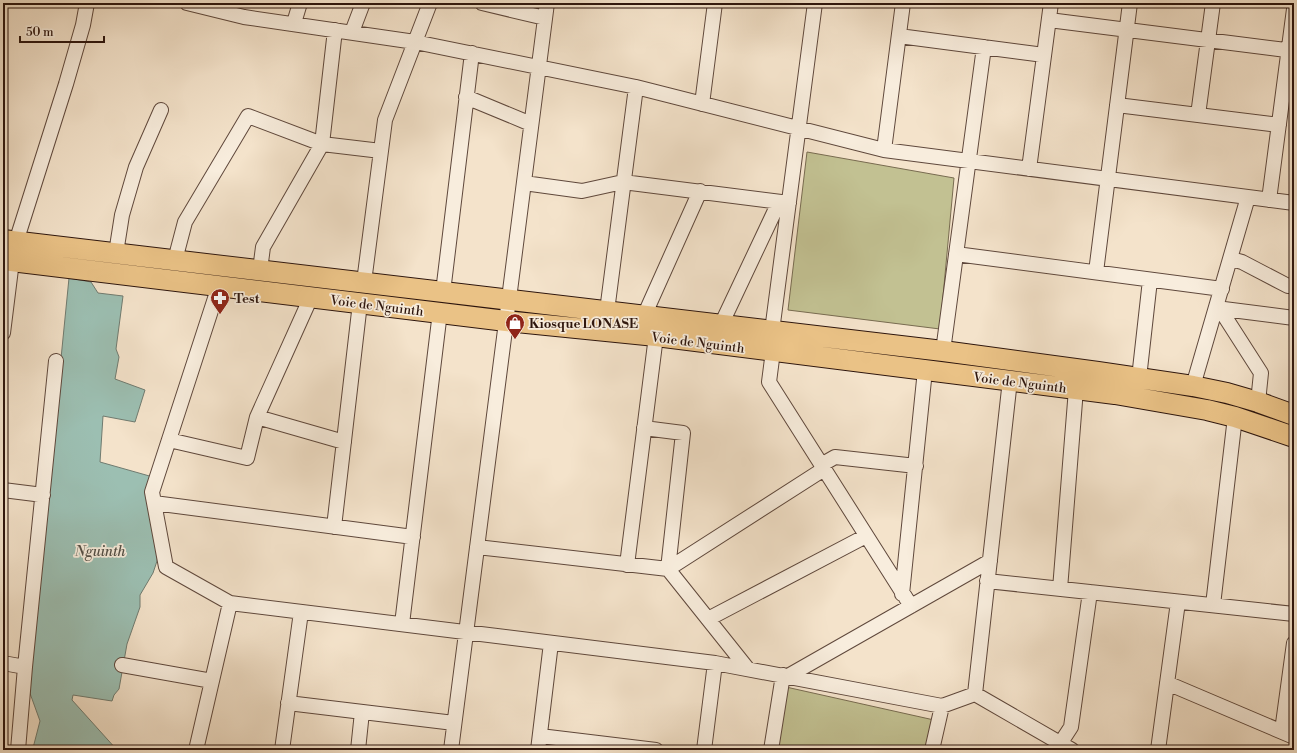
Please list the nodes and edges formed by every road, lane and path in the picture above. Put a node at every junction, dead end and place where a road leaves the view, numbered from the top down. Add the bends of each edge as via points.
1 (88, 3) edge
2 (187, 3) edge
3 (300, 3) edge
4 (363, 3) edge
5 (430, 3) edge
6 (482, 3) edge
7 (547, 3) edge
8 (715, 3) edge
9 (815, 3) edge
10 (903, 3) edge
11 (1051, 3) edge
12 (1130, 3) edge
13 (1212, 3) edge
14 (1294, 9) edge
15 (545, 18) junction
16 (1049, 20) junction
17 (294, 23) junction
18 (335, 30) junction
19 (1127, 30) junction
20 (352, 32) junction
21 (898, 36) junction
22 (1208, 40) junction
23 (415, 42) junction
24 (984, 48) junction
25 (1291, 50) edge
26 (472, 53) junction
27 (1044, 55) junction
28 (539, 67) junction
29 (636, 87) junction
30 (466, 97) junction
31 (702, 104) junction
32 (1117, 104) junction
33 (161, 110) dead end
34 (1198, 115) junction
35 (531, 124) junction
36 (1279, 125) junction
37 (799, 129) junction
38 (322, 144) junction
39 (884, 150) junction
40 (381, 151) junction
41 (969, 161) junction
42 (1029, 169) junction
43 (1108, 179) junction
44 (624, 182) junction
45 (524, 183) junction
46 (700, 192) junction
47 (1248, 197) junction
48 (1269, 200) junction
49 (784, 202) junction
50 (1294, 203) edge
51 (9, 241) edge
52 (116, 253) junction
53 (956, 254) junction
54 (1230, 259) junction
55 (7, 260) edge
56 (175, 260) junction
57 (260, 270) junction
58 (1096, 272) junction
59 (1150, 280) junction
60 (364, 282) junction
61 (219, 286) junction
62 (1288, 286) dead end
63 (1222, 289) junction
64 (443, 292) junction
65 (311, 297) junction
66 (509, 299) junction
67 (360, 303) junction
68 (1218, 309) junction
69 (607, 311) junction
70 (440, 312) junction
71 (644, 316) junction
72 (1294, 318) edge
73 (506, 320) junction
74 (721, 325) junction
75 (772, 331) junction
76 (3, 333) edge
77 (656, 336) junction
78 (773, 351) junction
79 (943, 351) junction
80 (56, 361) dead end
81 (925, 370) junction
82 (1139, 378) junction
83 (1010, 380) junction
84 (1193, 386) junction
85 (1076, 389) junction
86 (1258, 402) junction
87 (1290, 413) edge
88 (257, 417) junction
89 (1235, 417) junction
90 (644, 428) junction
91 (1286, 434) edge
92 (169, 440) junction
93 (344, 442) junction
94 (916, 466) junction
95 (823, 467) junction
96 (3, 490) edge
97 (43, 495) junction
98 (154, 502) junction
99 (334, 527) junction
100 (866, 536) junction
101 (413, 537) junction
102 (477, 547) junction
103 (990, 561) junction
104 (627, 565) junction
105 (668, 569) junction
106 (987, 581) junction
107 (1060, 588) junction
108 (1090, 592) junction
109 (902, 594) junction
110 (1178, 602) junction
111 (230, 603) junction
112 (911, 606) junction
113 (1213, 606) junction
114 (301, 612) junction
115 (1294, 614) edge
116 (708, 619) junction
117 (402, 624) junction
118 (466, 632) junction
119 (551, 643) junction
120 (1294, 643) edge
121 (3, 663) edge
122 (715, 663) junction
123 (122, 665) dead end
124 (25, 666) junction
125 (747, 668) junction
126 (786, 676) junction
127 (212, 681) junction
128 (1167, 683) junction
129 (974, 694) junction
130 (288, 703) junction
131 (942, 706) junction
132 (362, 712) junction
133 (454, 723) junction
134 (1288, 734) edge
135 (540, 736) junction
136 (620, 748) edge
137 (1063, 748) edge
138 (18, 750) edge
139 (196, 750) edge
140 (282, 750) edge
141 (358, 750) edge
142 (451, 750) edge
143 (538, 750) edge
144 (656, 750) edge
145 (704, 750) edge
146 (771, 750) edge
147 (932, 750) edge
148 (1158, 750) edge

1 - 51 street via 66,84
2 - 17 street via 244,17
3 - 17 street
4 - 20 street
5 - 23 street
6 - 15 street
7 - 15 street
8 - 31 street
9 - 37 street
10 - 21 street
11 - 16 street
12 - 19 street
13 - 22 street
14 - 25 street
15 - 28 street
16 - 19 street
16 - 27 street
17 - 18 street
18 - 20 street
18 - 38 street
19 - 22 street
19 - 32 street
20 - 23 street
21 - 24 street
21 - 39 street
22 - 25 street
22 - 34 street
23 - 26 street
23 - 40 street via 385,120
24 - 27 street
24 - 41 street
25 - 36 street
26 - 28 street
26 - 30 street
27 - 42 street
28 - 29 street
28 - 35 street
29 - 31 street
29 - 44 street
30 - 35 street
30 - 64 street
31 - 37 street
32 - 34 street
32 - 43 street
33 - 52 street via 136,167 122,215
34 - 36 street
35 - 45 street
36 - 48 street
37 - 39 street
37 - 49 street
38 - 40 street
38 - 56 street via 248,116 185,222
38 - 57 street via 263,247
39 - 41 street
40 - 60 street
41 - 42 street
41 - 53 street
42 - 43 street
43 - 47 street
43 - 58 street
44 - 45 street via 582,191
44 - 46 street
44 - 69 street
45 - 66 street
46 - 49 street
46 - 71 street
47 - 48 street
47 - 54 street
48 - 50 street
49 - 74 street
49 - 75 street
51 - 52 highway, Voie de Nguinth
52 - 56 highway, Voie de Nguinth
53 - 58 street
53 - 79 street
54 - 62 street via 1242,262
54 - 63 street
55 - 61 highway, Voie de Nguinth
55 - 76 street
56 - 57 highway, Voie de Nguinth
57 - 60 highway, Voie de Nguinth
58 - 59 street
59 - 63 street
59 - 82 street
60 - 64 highway, Voie de Nguinth
61 - 65 highway, Voie de Nguinth
61 - 92 street
63 - 68 street
64 - 66 highway, Voie de Nguinth
65 - 67 highway, Voie de Nguinth
65 - 88 street
66 - 69 highway, Voie de Nguinth
66 - 73 street
67 - 70 highway, Voie de Nguinth
67 - 93 street
68 - 72 street
68 - 84 street
68 - 86 street via 1261,373
69 - 71 highway, Voie de Nguinth
70 - 73 highway, Voie de Nguinth
70 - 101 street
71 - 74 highway, Voie de Nguinth
73 - 77 highway, Voie de Nguinth
73 - 102 street
74 - 75 highway, Voie de Nguinth
75 - 79 highway, Voie de Nguinth
77 - 78 highway, Voie de Nguinth
77 - 90 street
78 - 81 highway, Voie de Nguinth
78 - 95 street via 769,382
79 - 82 highway, Voie de Nguinth
80 - 97 street
81 - 83 highway, Voie de Nguinth
81 - 94 street
82 - 84 highway, Voie de Nguinth
83 - 85 highway, Voie de Nguinth
83 - 103 street
84 - 86 highway, Voie de Nguinth
85 - 89 highway, Voie de Nguinth via 1164,402
85 - 107 street
86 - 87 highway, Voie de Nguinth
87 - 91 highway
88 - 92 street via 247,458
88 - 93 street
89 - 91 highway, Voie de Nguinth
89 - 113 street
90 - 104 street
90 - 105 street via 683,433
92 - 98 street via 152,492
93 - 99 street
94 - 95 street via 834,457
94 - 109 street
95 - 100 street
95 - 105 street
96 - 97 street
97 - 124 street
98 - 99 street
98 - 111 street via 166,567
99 - 101 street
100 - 109 street
100 - 116 street
101 - 117 street
102 - 104 street
102 - 118 street
103 - 106 street
103 - 112 street
104 - 105 street
105 - 116 street
106 - 107 street
106 - 129 street
107 - 108 street
108 - 110 street
108 - 137 street via 1071,726
109 - 112 street
110 - 113 street
110 - 128 street
111 - 114 street
111 - 127 street
112 - 126 street
113 - 115 street
114 - 117 street
114 - 130 street
116 - 125 street
117 - 118 street
118 - 119 street
118 - 133 street
119 - 122 street
119 - 135 street
120 - 134 street
121 - 124 street
122 - 125 street
122 - 145 street
123 - 127 street
124 - 138 street
125 - 126 street
126 - 131 street
126 - 146 street
127 - 139 street
128 - 134 street
128 - 148 street
129 - 131 street
129 - 137 street
130 - 132 street
130 - 140 street
131 - 147 street
132 - 133 street
132 - 141 street
133 - 142 street
135 - 136 street
135 - 143 street
136 - 144 street

